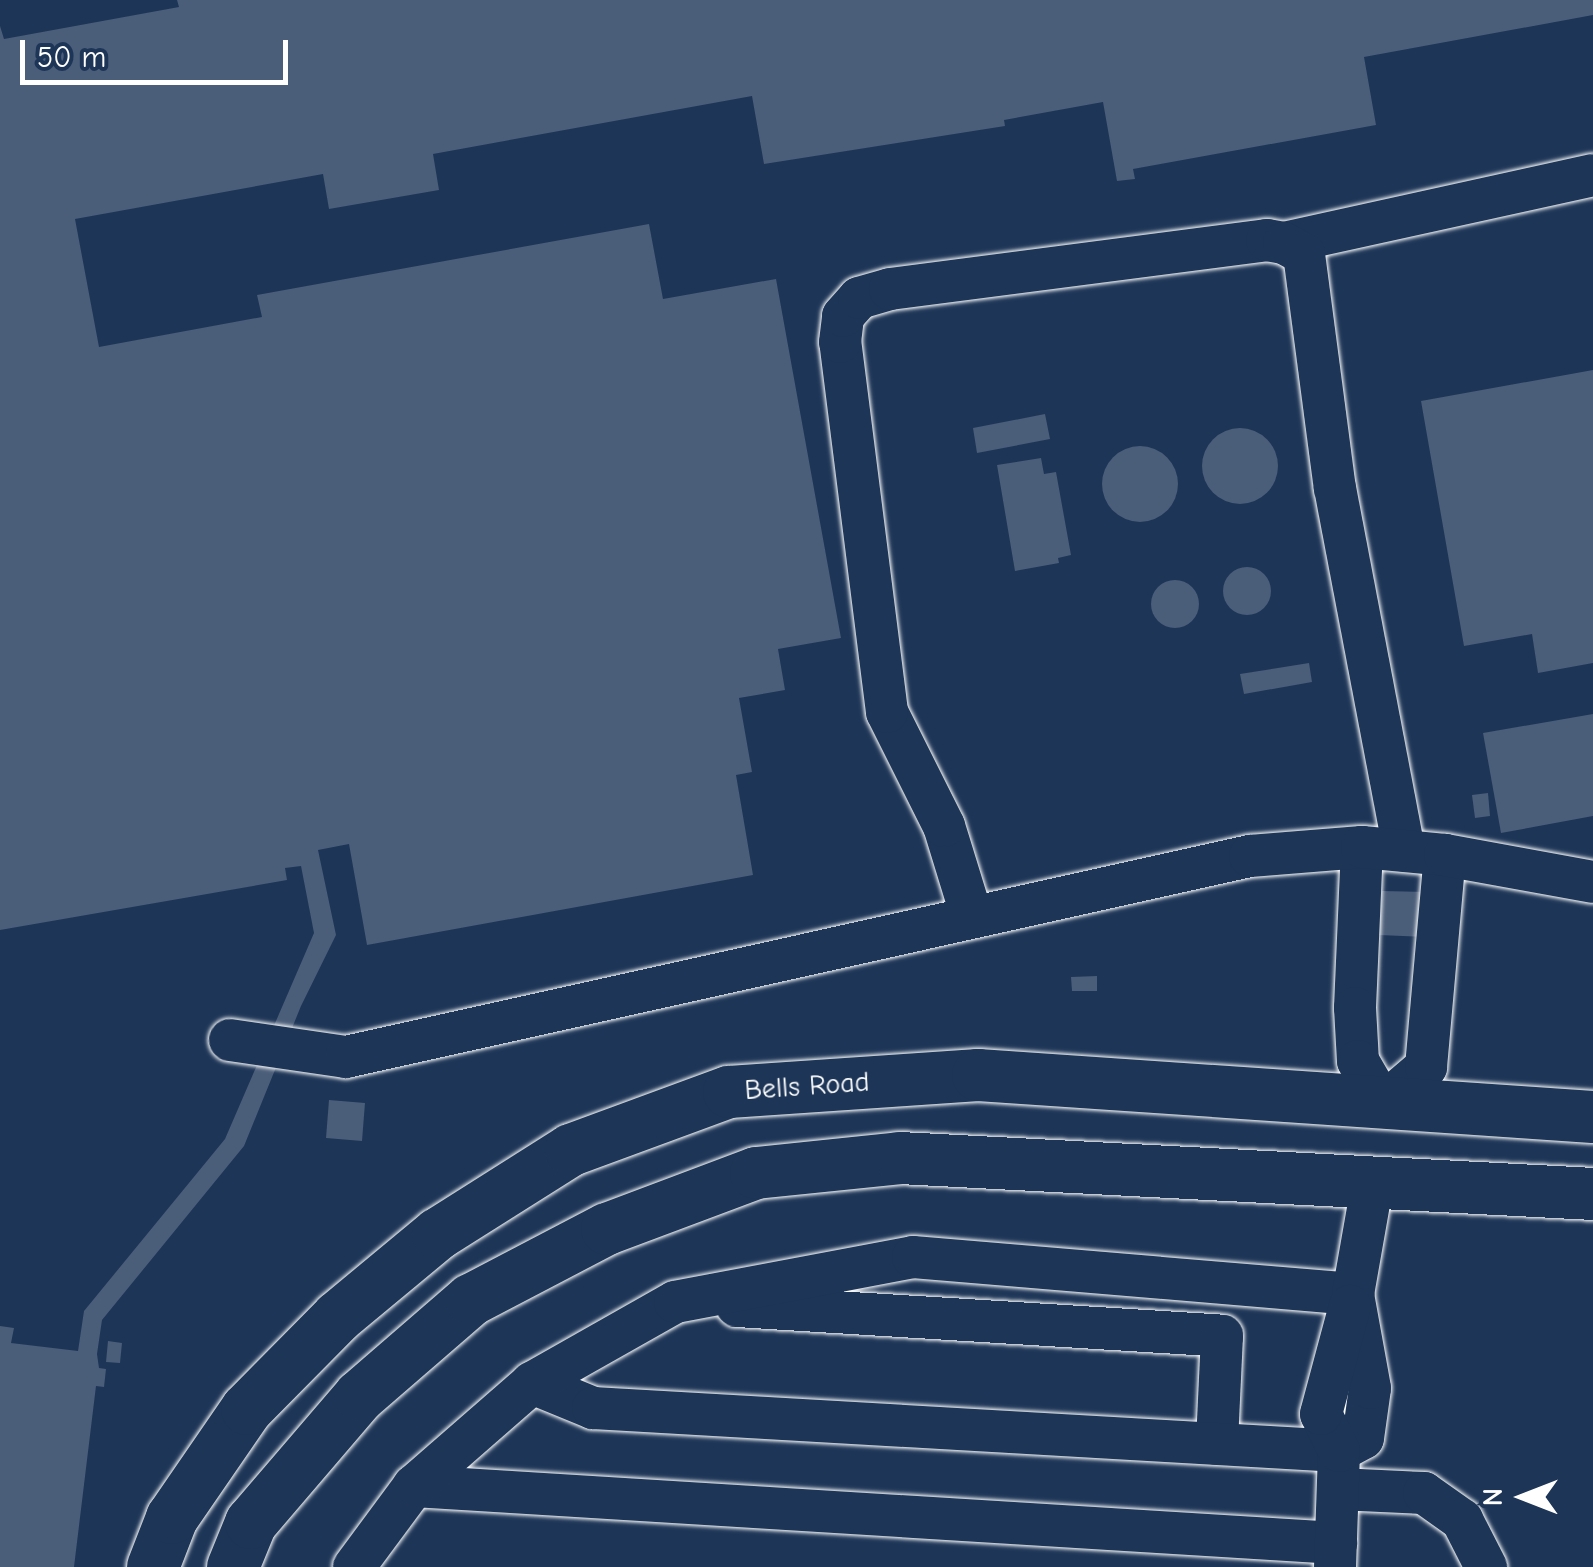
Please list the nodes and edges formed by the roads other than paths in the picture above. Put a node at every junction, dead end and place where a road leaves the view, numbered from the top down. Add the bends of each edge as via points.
1 (1593, 175) edge
2 (1284, 243) junction
3 (1362, 847) junction
4 (1424, 853) junction
5 (1593, 882) edge
6 (972, 917) junction
7 (230, 1040) dead end
8 (1383, 1104) junction
9 (1593, 1118) edge
10 (1373, 1180) junction
11 (1593, 1194) edge
12 (1353, 1294) junction
13 (675, 1302) junction
14 (532, 1384) junction
15 (1217, 1444) junction
16 (1338, 1470) junction
17 (414, 1486) junction
18 (1336, 1555) edge
19 (154, 1567) edge
20 (232, 1567) edge
21 (354, 1567) edge
22 (1486, 1567) edge

1 - 2 lane
2 - 4 lane via 1304,254 1336,488
2 - 6 lane via 890,289 859,298 843,316 840,342 887,712 944,826
3 - 4 lane
3 - 6 lane via 1250,856
3 - 8 lane via 1358,1061
4 - 5 lane
4 - 8 lane via 1426,1067
6 - 7 lane via 346,1056
8 - 9 main road, Bells Road
8 - 10 main road
8 - 19 main road, Bells Road via 978,1075 728,1092 571,1150 438,1234 338,1317 247,1409 172,1518
10 - 11 main road
10 - 12 lane
10 - 20 main road via 900,1158 756,1173 607,1229 471,1300 360,1396 251,1523
12 - 13 lane via 913,1257
12 - 16 lane via 1321,1414
13 - 14 lane
13 - 15 lane via 1222,1336
14 - 15 lane via 594,1408
14 - 17 lane
15 - 16 lane
16 - 18 lane
16 - 22 lane via 1424,1492 1462,1520
17 - 18 lane
17 - 21 lane

